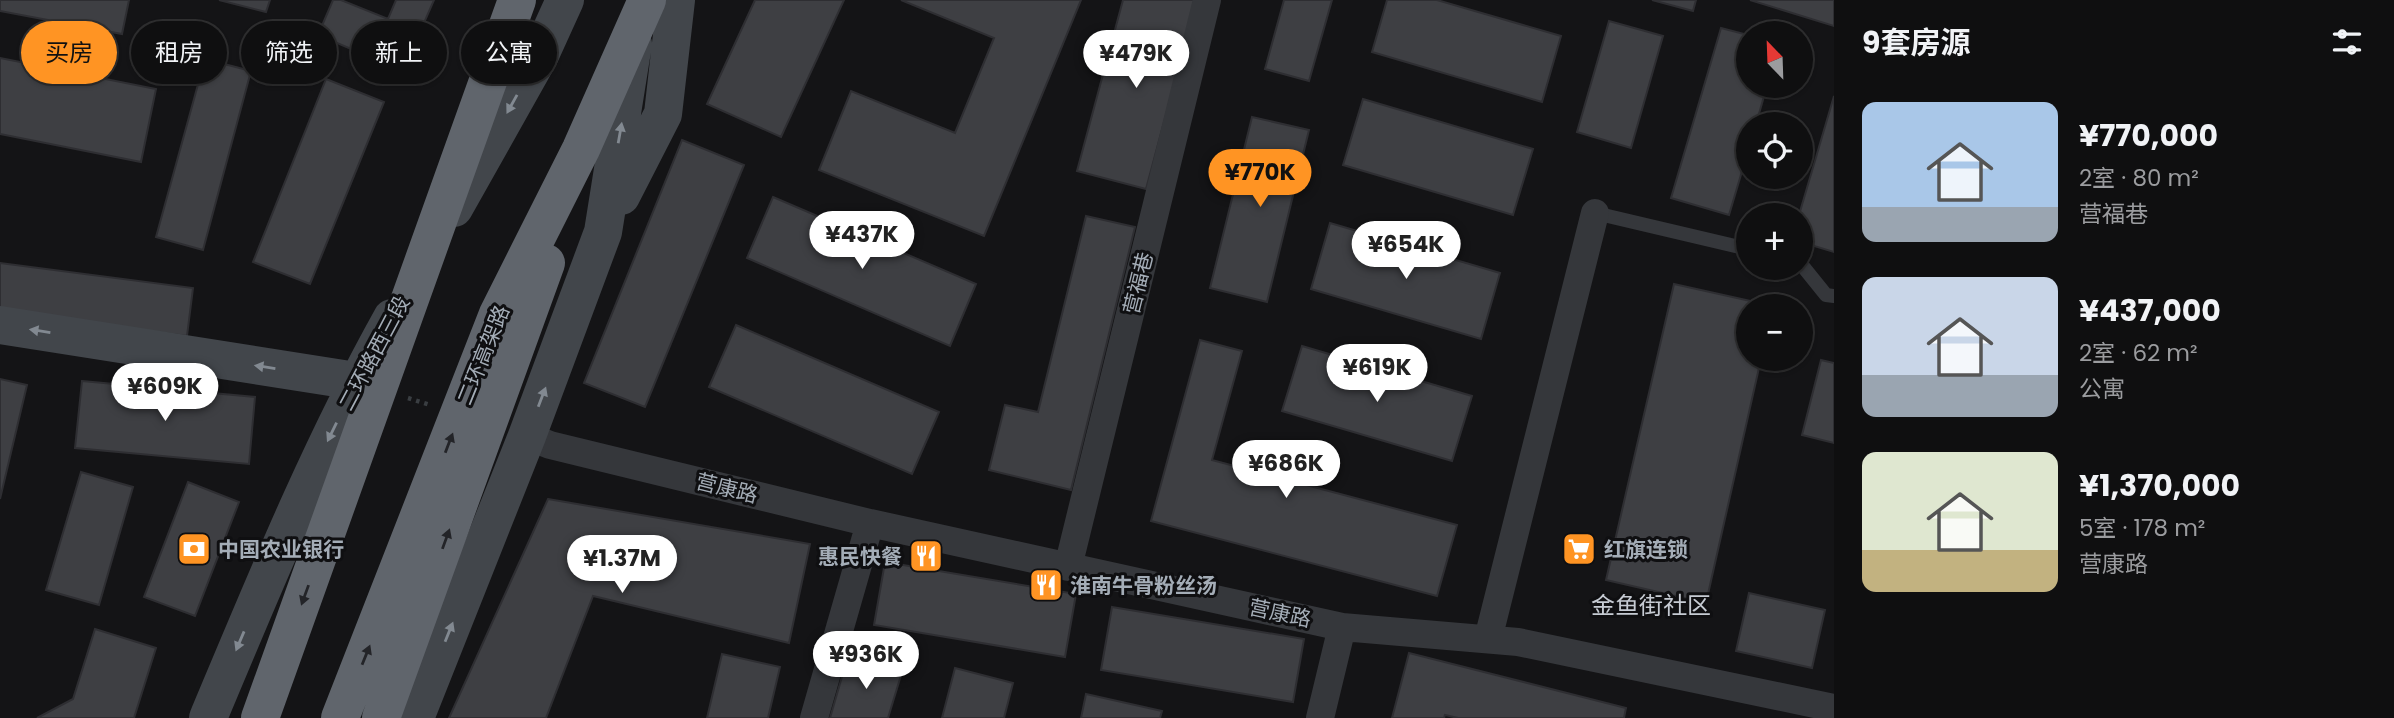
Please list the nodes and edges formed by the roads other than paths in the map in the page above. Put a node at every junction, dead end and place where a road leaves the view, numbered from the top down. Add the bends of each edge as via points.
1 (517, 0) edge
2 (558, 0) edge
3 (565, 0) edge
4 (638, 0) edge
5 (646, 0) edge
6 (677, 0) edge
7 (1207, 0) edge
8 (551, 21) edge
9 (555, 21) edge
10 (524, 84) edge
11 (580, 149) junction
12 (1595, 213) joint
13 (603, 232) junction
14 (1736, 246) edge
15 (1813, 279) edge
16 (1834, 296) edge
17 (0, 325) edge
18 (356, 381) junction
19 (527, 436) junction
20 (870, 523) junction
21 (1068, 567) junction
22 (1342, 627) junction
23 (1488, 639) junction
24 (1834, 708) edge
25 (208, 718) edge
26 (260, 718) edge
27 (340, 718) edge
28 (381, 718) edge
29 (415, 718) edge
30 (814, 718) edge
31 (1320, 718) edge

1 -> 26 highway
2 - 8 main road
3 - 9 main road, 二环路西三段
13 -> 4 main road
5 - 11 highway, 二环高架路
6 - 13 main road via 663,114
7 - 21 street, 营福巷
10 -> 18 main road, 二环路西三段
27 -> 11 highway, 二环高架路 via 498,314
28 -> 11 highway via 542,276
12 - 14 lane
12 - 23 street
19 -> 13 main road
15 - 16 lane via 1826,295
18 -> 17 main road
18 -> 25 main road, 二环路西三段 via 302,494
19 - 20 street, 营康路
29 -> 19 main road
20 - 21 street, 营康路
20 - 30 street
21 - 22 street, 营康路
22 - 23 street, 营康路
22 - 31 street
23 - 24 street, 营康路

